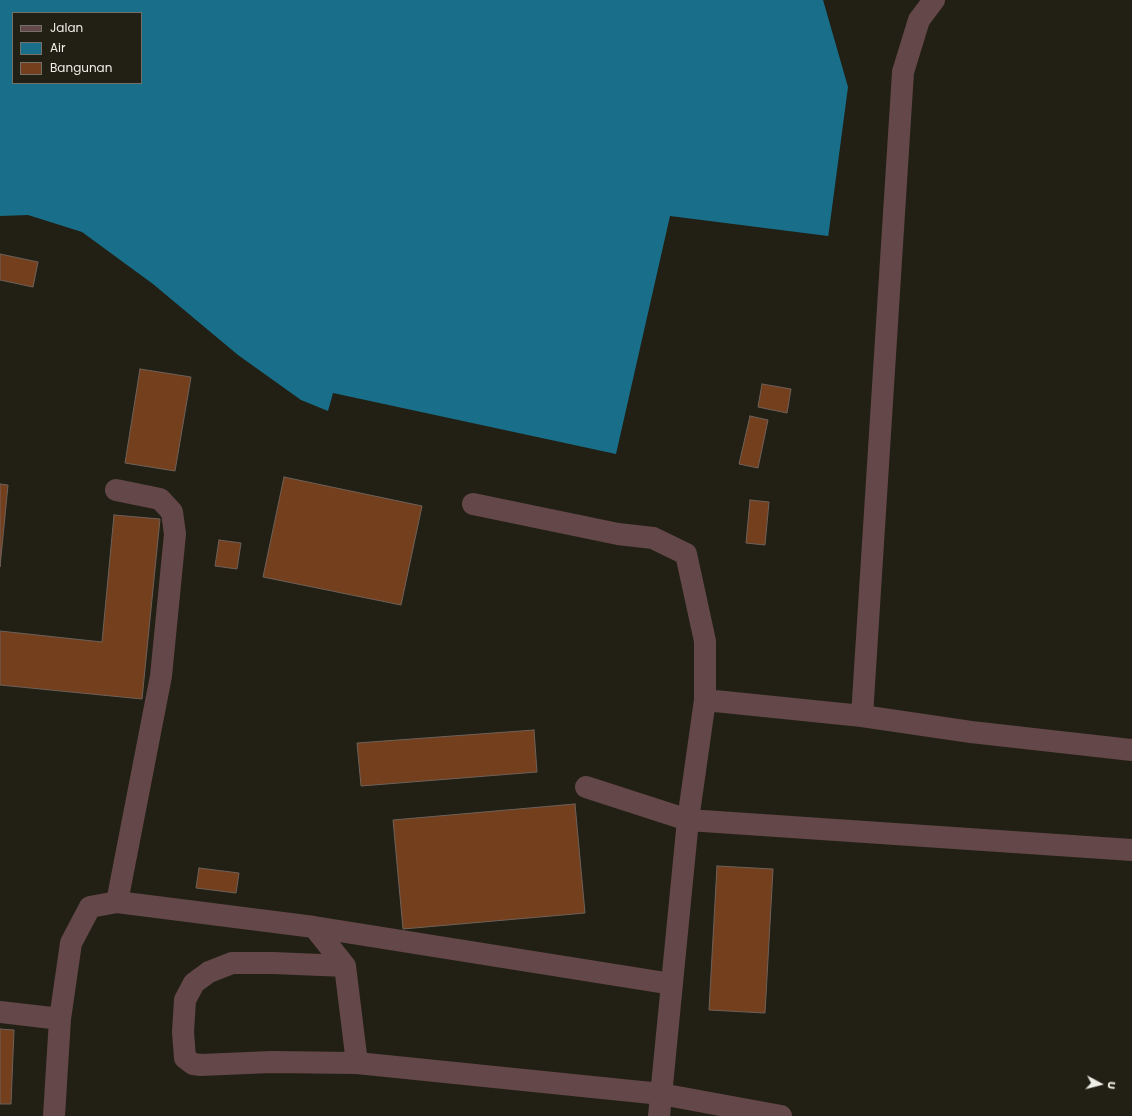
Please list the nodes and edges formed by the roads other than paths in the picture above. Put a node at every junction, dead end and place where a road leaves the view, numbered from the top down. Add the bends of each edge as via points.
1 (934, 0) edge
2 (116, 490) dead end
3 (473, 504) dead end
4 (705, 700) junction
5 (862, 716) junction
6 (1132, 750) edge
7 (586, 787) dead end
8 (688, 820) junction
9 (1132, 850) edge
10 (117, 902) junction
11 (314, 927) junction
12 (345, 966) junction
13 (672, 984) junction
14 (0, 1012) edge
15 (60, 1019) junction
16 (356, 1063) junction
17 (661, 1094) junction
18 (54, 1116) edge
19 (659, 1116) edge
20 (780, 1116) edge

1 - 5 lane via 919,20 903,72
2 - 10 lane via 160,499 172,512 175,534 161,676
3 - 4 lane via 618,534 653,538 686,554 705,641
4 - 5 lane
4 - 8 lane
5 - 6 lane via 971,732
7 - 8 lane
8 - 9 lane
8 - 13 lane
10 - 11 lane
10 - 15 lane via 90,907 71,943
11 - 12 lane
11 - 13 lane
12 - 16 lane
12 - 16 lane via 232,963 209,972 194,983 185,1000 184,1046 186,1058 193,1064 201,1065 271,1062
13 - 17 lane
14 - 15 lane
15 - 18 lane
16 - 17 lane
17 - 19 lane
17 - 20 lane

